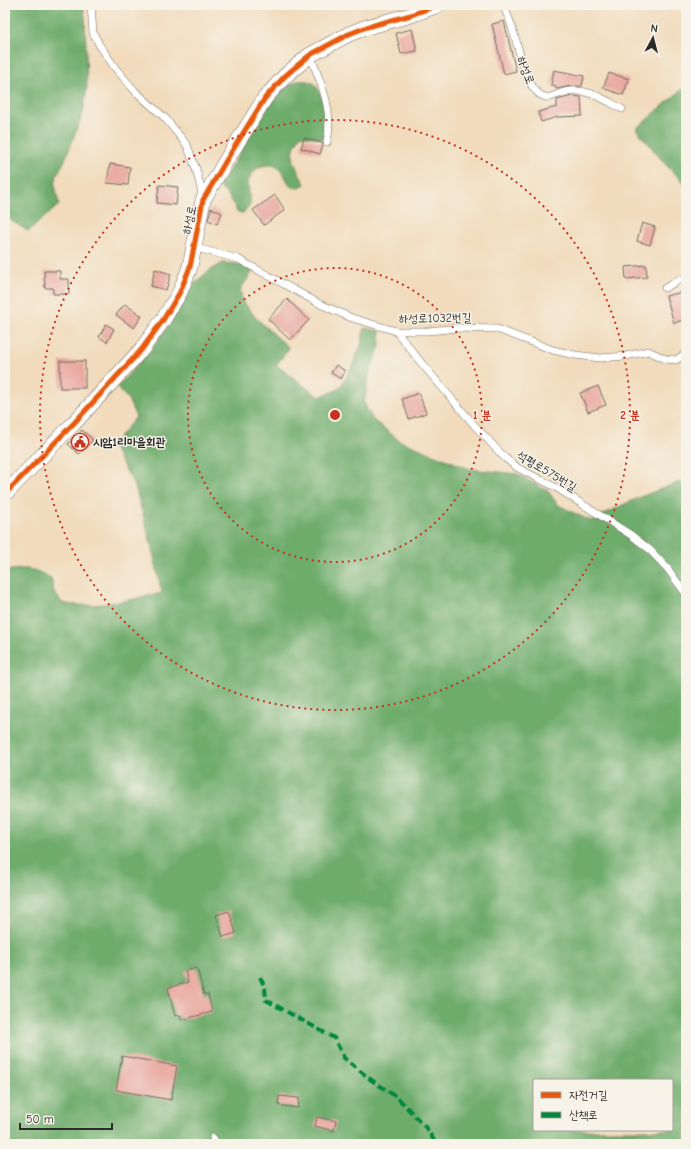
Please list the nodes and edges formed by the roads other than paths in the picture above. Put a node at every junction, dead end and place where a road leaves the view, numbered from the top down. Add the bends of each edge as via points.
1 (91, 5) edge
2 (438, 5) edge
3 (503, 5) edge
4 (310, 56) junction
5 (622, 109) dead end
6 (327, 142) dead end
7 (204, 200) junction
8 (193, 247) junction
9 (686, 280) edge
10 (665, 288) dead end
11 (396, 331) junction
12 (686, 353) edge
13 (5, 494) edge
14 (686, 594) edge

1 - 7 lane, 하성로 via 94,33 100,46 135,91 165,118 187,145
2 - 4 street, 하성로 via 355,31
3 - 5 lane, 하성로 via 513,29 526,75 535,91 541,96 549,97 564,92 589,92
4 - 6 lane via 322,84 329,112
4 - 7 street, 하성로 via 285,76 266,98
7 - 8 street, 하성로
8 - 11 lane, 하성로1032번길 via 238,259 327,307 352,318
8 - 13 street, 하성로 via 190,267 180,292 142,349 74,424
9 - 10 lane via 679,280
11 - 12 lane, 하성로1032번길 via 497,329 553,350 600,358 648,351 666,359 676,360
11 - 14 lane, 석평로575번길 via 505,458 631,535 667,568

